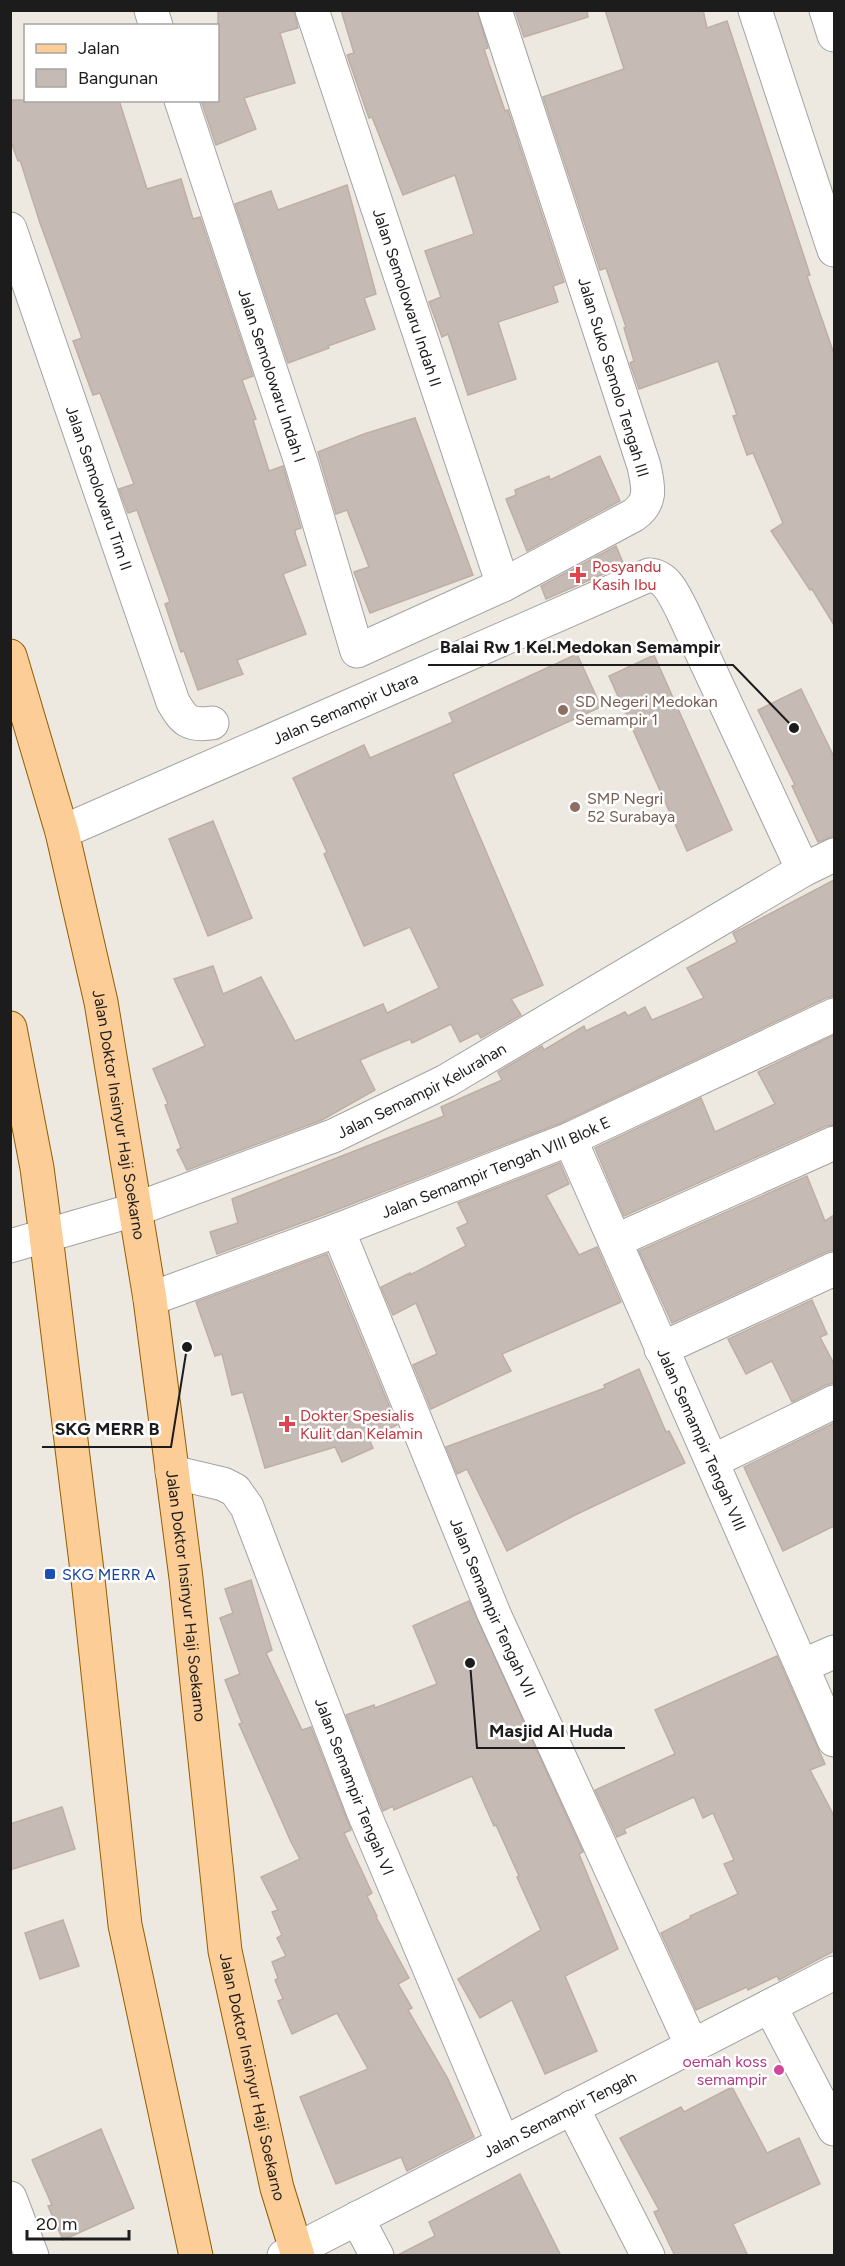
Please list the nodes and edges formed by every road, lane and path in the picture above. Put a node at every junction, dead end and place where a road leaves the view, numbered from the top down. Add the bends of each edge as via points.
1 (312, 10) edge
2 (495, 10) edge
3 (755, 10) edge
4 (826, 10) edge
5 (834, 35) edge
6 (182, 102) edge
7 (10, 229) edge
8 (834, 250) edge
9 (503, 585) junction
10 (357, 651) joint
11 (10, 656) edge
12 (212, 723) dead end
13 (62, 832) junction
14 (834, 855) edge
15 (803, 870) junction
16 (834, 1015) edge
17 (10, 1028) edge
18 (570, 1139) junction
19 (834, 1143) edge
20 (134, 1210) junction
21 (338, 1230) junction
22 (46, 1236) junction
23 (615, 1241) junction
24 (10, 1246) edge
25 (834, 1269) edge
26 (150, 1299) junction
27 (661, 1349) junction
28 (834, 1402) edge
29 (713, 1461) junction
30 (172, 1472) junction
31 (834, 1652) edge
32 (802, 1666) junction
33 (834, 1740) edge
34 (834, 1973) edge
35 (770, 2006) junction
36 (692, 2046) junction
37 (572, 2107) junction
38 (834, 2129) edge
39 (503, 2143) junction
40 (10, 2198) edge
41 (357, 2218) junction
42 (292, 2254) edge
43 (32, 2256) edge
44 (196, 2256) edge
45 (377, 2256) edge
46 (648, 2256) edge

1 - 9 street, Jalan Semolowaru Indah II
2 - 9 street, Jalan Suko Semolo Tengah III via 644,466 648,489 642,509 634,515
3 - 8 street
4 - 5 street
6 - 10 street, Jalan Semolowaru Indah I via 302,465
7 - 12 street, Jalan Semolowaru Tim II via 172,702 191,723
9 - 10 street, Jalan Suko Semolo Tengah III
11 - 13 main road, Jalan Doktor Insinyur Haji Soekarno
13 - 15 street, Jalan Semampir Utara via 649,575 665,581 682,610
13 - 20 main road, Jalan Doktor Insinyur Haji Soekarno via 101,1002
14 - 15 street, Jalan Semampir Kelurahan
15 - 20 street, Jalan Semampir Kelurahan via 446,1081 333,1136
16 - 18 street, Jalan Semampir Tengah VIII Blok E
17 - 22 main road
18 - 21 street, Jalan Semampir Tengah VIII Blok E
18 - 23 street, Jalan Semampir Tengah VIII
19 - 23 street
20 - 22 street, Jalan Semampir Kelurahan
20 - 26 main road, Jalan Doktor Insinyur Haji Soekarno
21 - 26 street, Jalan Semampir Tengah VIII Blok E
21 - 36 street, Jalan Semampir Tengah VII via 494,1614
22 - 24 street, Jalan Semampir Kelurahan
22 - 44 main road via 126,1925
23 - 27 street, Jalan Semampir Tengah VIII
25 - 27 street
26 - 30 main road, Jalan Doktor Insinyur Haji Soekarno
27 - 29 street, Jalan Semampir Tengah VIII
28 - 29 street
29 - 32 street, Jalan Semampir Tengah VIII
30 - 39 street, Jalan Semampir Tengah VI via 224,1484 235,1490 247,1507 363,1811
30 - 42 main road, Jalan Doktor Insinyur Haji Soekarno via 225,1951
31 - 32 street
32 - 33 street, Jalan Semampir Tengah VIII
34 - 35 street, Jalan Semampir Tengah
35 - 36 street, Jalan Semampir Tengah
35 - 38 street
36 - 37 street, Jalan Semampir Tengah
37 - 39 street, Jalan Semampir Tengah
37 - 46 street
39 - 41 street, Jalan Semampir Tengah
40 - 43 street
41 - 42 street, Jalan Semampir Tengah
41 - 45 street

